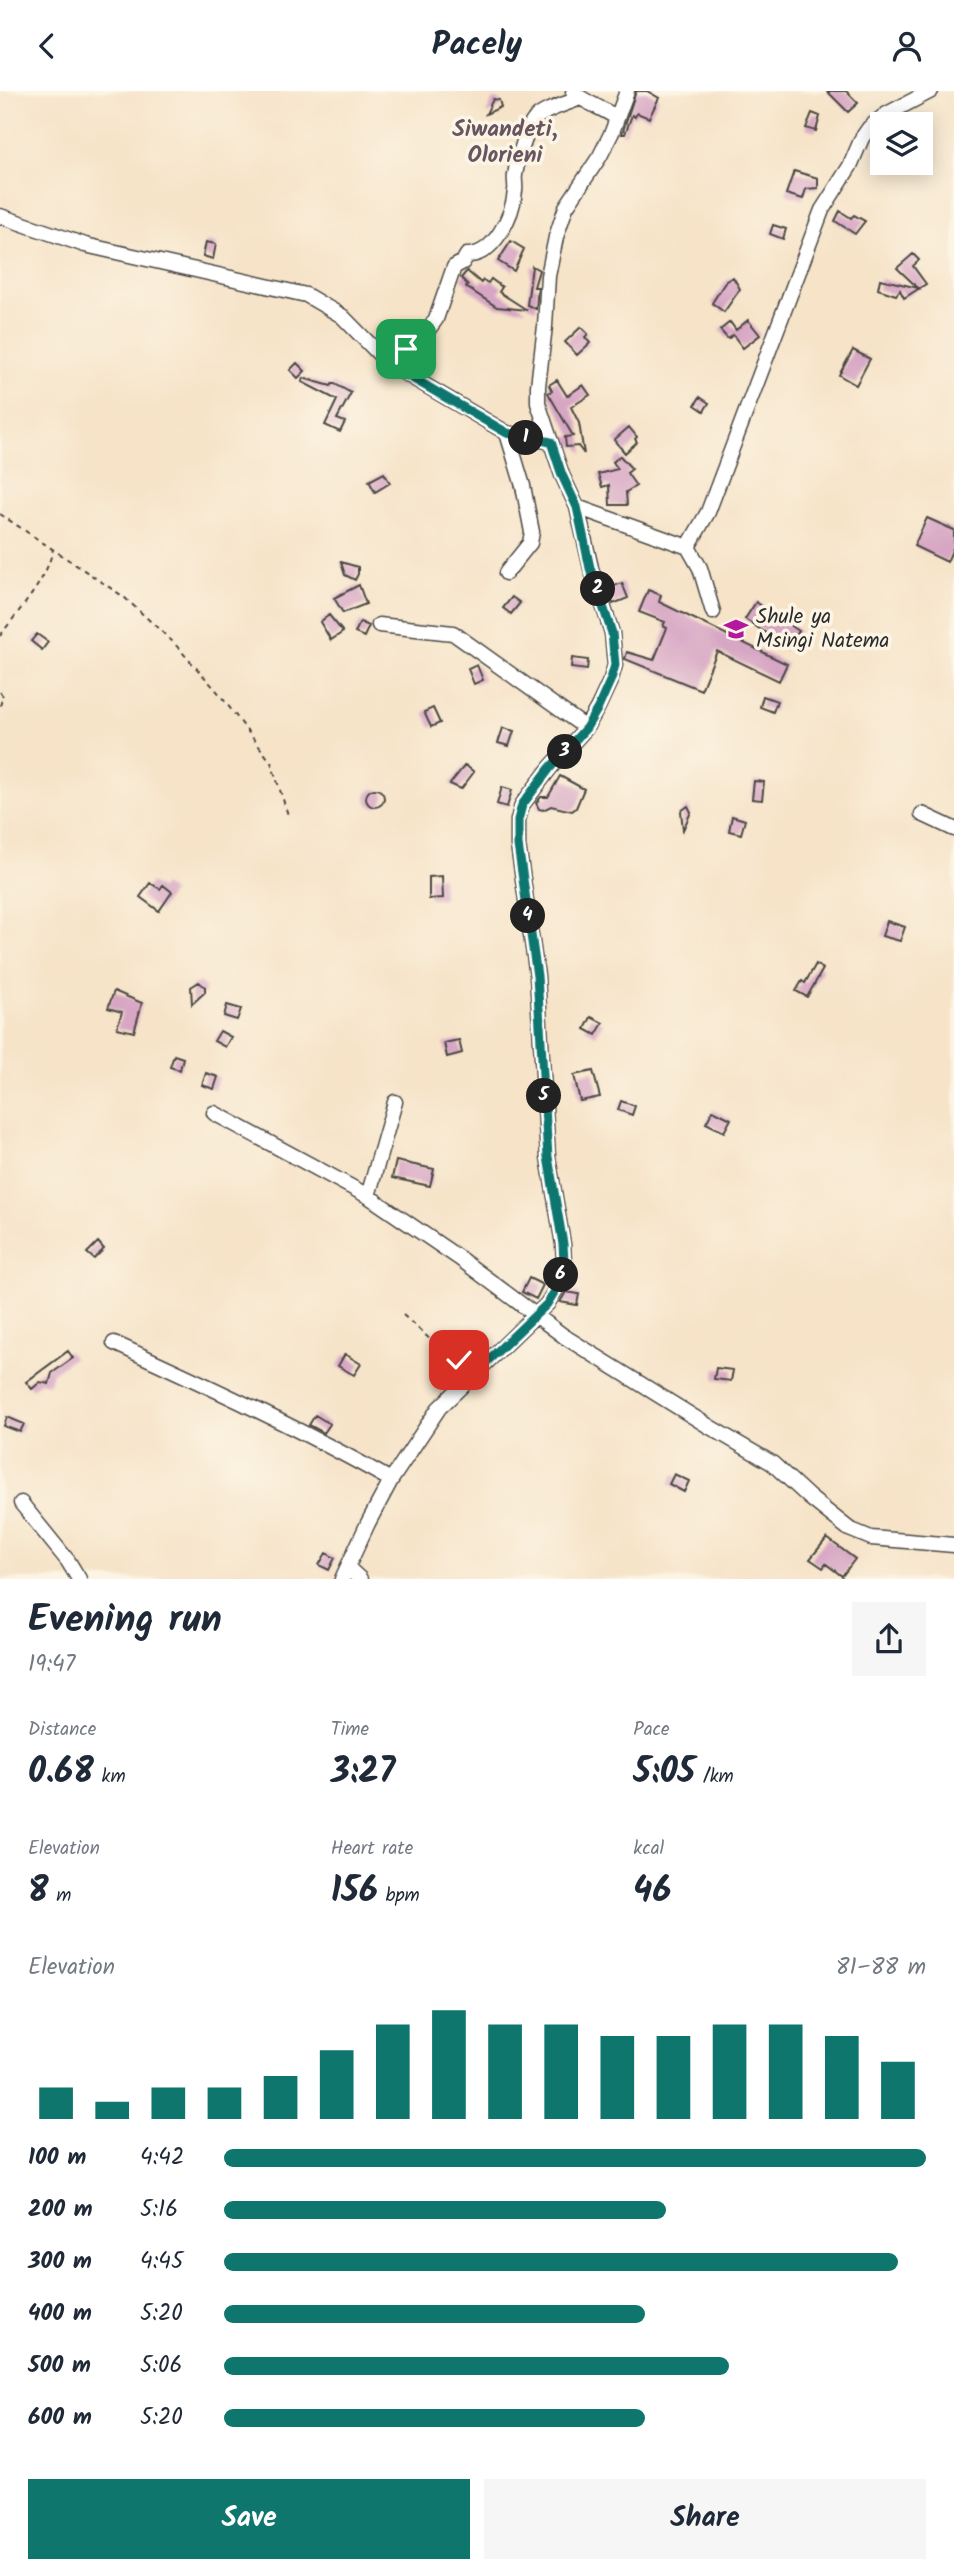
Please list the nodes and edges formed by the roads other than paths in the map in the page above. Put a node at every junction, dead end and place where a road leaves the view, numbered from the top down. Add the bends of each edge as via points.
1 (627, 91) edge
2 (932, 91) edge
3 (576, 95) edge
4 (617, 118) junction
5 (0, 216) edge
6 (390, 365) junction
7 (507, 433) junction
8 (551, 442) junction
9 (577, 507) junction
10 (688, 547) junction
11 (506, 573) dead end
12 (713, 612) dead end
13 (379, 625) dead end
14 (586, 728) junction
15 (922, 814) dead end
16 (954, 829) edge
17 (395, 1102) dead end
18 (214, 1113) dead end
19 (368, 1196) junction
20 (534, 1314) junction
21 (114, 1343) dead end
22 (391, 1480) junction
23 (22, 1503) dead end
24 (954, 1545) edge
25 (345, 1574) edge
26 (79, 1579) edge
27 (360, 1579) edge

1 - 4 street
2 - 10 street via 869,128 822,210 708,512
3 - 4 street
3 - 6 street via 536,118 514,177 515,192 503,227 489,248 467,255 464,263 454,267 436,319 417,345
4 - 8 street via 600,156 566,207 548,276 538,403
5 - 6 street via 85,245 306,295 342,316
6 - 7 street
7 - 8 street
7 - 11 street via 532,533 530,543
8 - 9 street
9 - 10 street
9 - 14 street via 590,568 612,633 615,665
10 - 12 street via 700,568
13 - 14 street via 453,633
14 - 20 street via 522,805 518,820 537,976 548,1157 564,1253 558,1286
15 - 16 street
17 - 19 street
18 - 19 street
19 - 20 street
20 - 22 street via 439,1408
20 - 24 street via 772,1463 849,1529 871,1538
21 - 22 street via 237,1399
22 - 25 street
23 - 26 street
25 - 27 street

